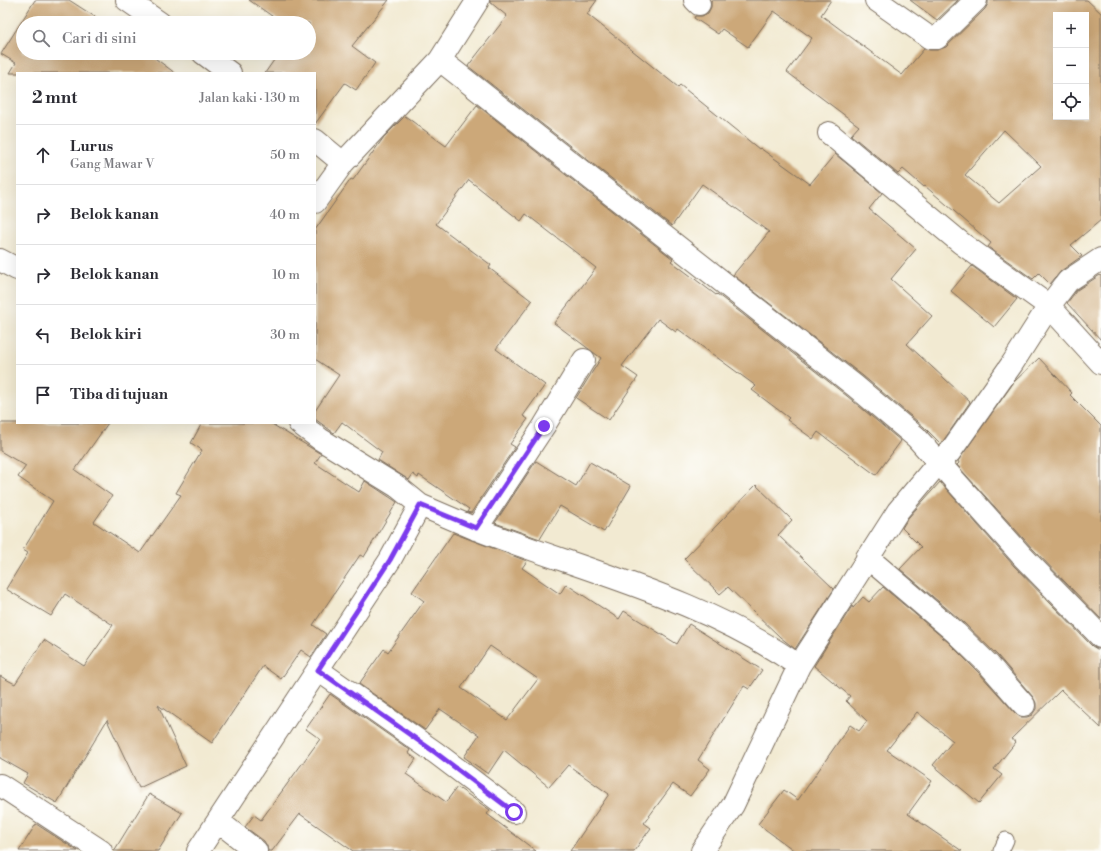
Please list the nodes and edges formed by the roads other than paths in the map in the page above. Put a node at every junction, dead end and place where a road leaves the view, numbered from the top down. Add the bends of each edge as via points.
1 (127, 0) edge
2 (876, 0) edge
3 (976, 0) edge
4 (472, 2) edge
5 (150, 16) edge
6 (212, 60) edge
7 (440, 60) junction
8 (229, 72) edge
9 (829, 133) dead end
10 (316, 141) edge
11 (343, 163) junction
12 (316, 201) edge
13 (1101, 259) edge
14 (0, 260) edge
15 (16, 268) edge
16 (1049, 306) junction
17 (584, 360) dead end
18 (1101, 363) edge
19 (300, 424) edge
20 (939, 462) junction
21 (420, 505) junction
22 (476, 528) junction
23 (867, 557) junction
24 (1101, 637) edge
25 (799, 666) junction
26 (318, 670) junction
27 (1024, 705) dead end
28 (0, 784) edge
29 (514, 812) dead end
30 (218, 821) junction
31 (101, 851) edge
32 (198, 851) edge
33 (256, 851) edge
34 (702, 851) edge

1 - 5 street
2 - 3 street via 930,38 936,38
4 - 7 street
6 - 8 street
7 - 11 street
7 - 20 street via 855,386 916,437
9 - 16 street via 961,243
10 - 11 street
11 - 12 street
13 - 16 street via 1068,281
14 - 15 street
16 - 18 street
16 - 20 street via 950,452
17 - 22 street via 544,426
19 - 21 street via 398,487
20 - 23 street via 898,511
20 - 24 street via 1023,557
21 - 22 street
21 - 26 street via 390,560
22 - 25 street via 710,615 776,650
23 - 25 street
23 - 27 street via 956,633 989,665
25 - 34 street via 733,805
26 - 29 street via 436,753
26 - 30 street
28 - 31 street
30 - 32 street
30 - 33 street

